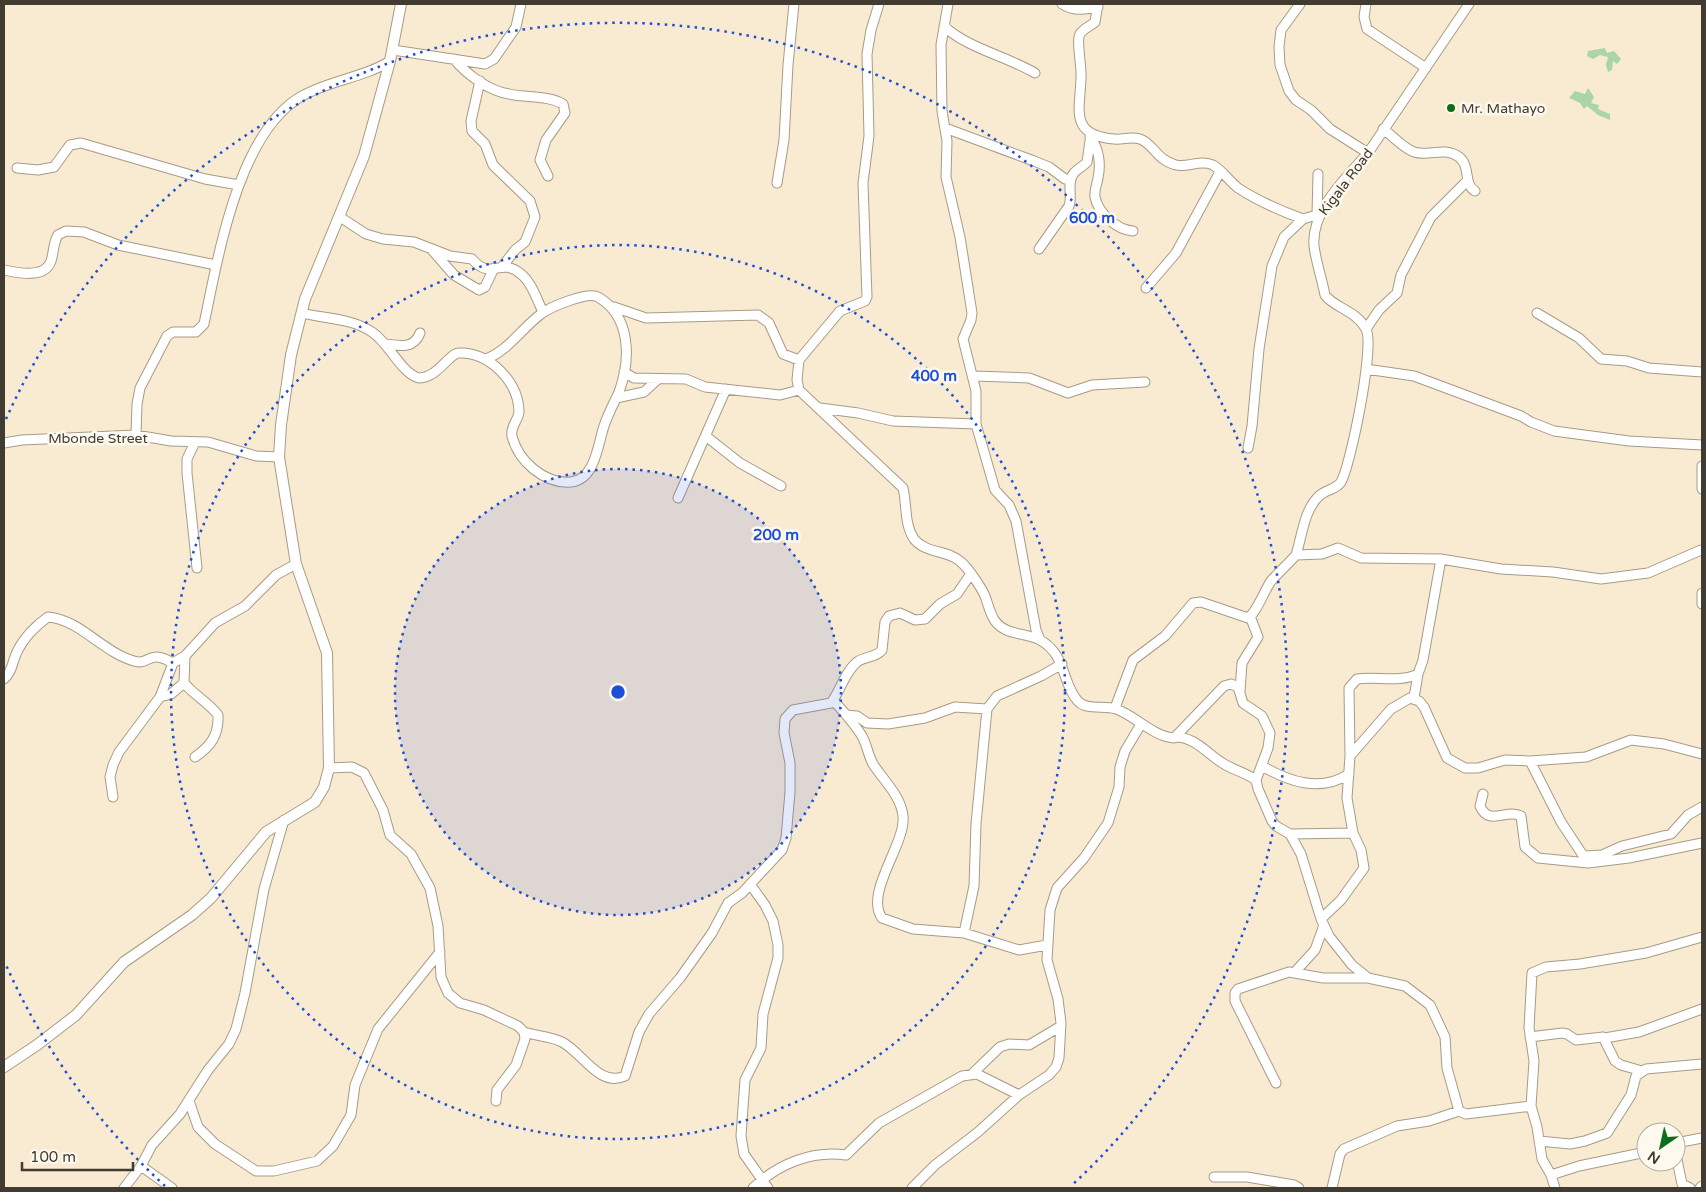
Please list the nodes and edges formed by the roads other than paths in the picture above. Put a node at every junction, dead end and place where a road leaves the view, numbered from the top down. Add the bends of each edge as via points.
1 (401, 4) edge
2 (521, 4) edge
3 (794, 4) edge
4 (879, 4) edge
5 (948, 4) edge
6 (1062, 4) edge
7 (1300, 4) edge
8 (1366, 4) edge
9 (1470, 4) edge
10 (1098, 5) edge
11 (944, 26) junction
12 (393, 50) junction
13 (454, 59) junction
14 (390, 61) junction
15 (1426, 68) junction
16 (1035, 73) dead end
17 (480, 81) junction
18 (945, 128) junction
19 (1383, 129) junction
20 (1091, 135) junction
21 (1368, 153) junction
22 (17, 168) dead end
23 (1220, 172) junction
24 (1318, 174) dead end
25 (548, 176) dead end
26 (1071, 180) junction
27 (1468, 180) junction
28 (777, 183) dead end
29 (239, 185) junction
30 (1475, 191) dead end
31 (1318, 214) junction
32 (340, 217) junction
33 (1303, 219) junction
34 (1133, 231) dead end
35 (431, 249) junction
36 (1039, 249) dead end
37 (216, 265) junction
38 (498, 268) junction
39 (4, 270) edge
40 (1146, 288) dead end
41 (611, 306) junction
42 (543, 312) junction
43 (302, 313) junction
44 (1538, 314) dead end
45 (639, 317) junction
46 (1366, 328) junction
47 (420, 333) dead end
48 (625, 334) junction
49 (386, 344) junction
50 (486, 359) junction
51 (799, 360) junction
52 (1366, 369) junction
53 (624, 372) junction
54 (1702, 372) edge
55 (974, 376) junction
56 (657, 380) junction
57 (1144, 382) dead end
58 (726, 390) junction
59 (799, 390) junction
60 (616, 398) junction
61 (820, 408) junction
62 (976, 424) junction
63 (136, 435) junction
64 (707, 437) junction
65 (194, 442) junction
66 (4, 443) edge
67 (1702, 445) edge
68 (1248, 448) dead end
69 (279, 457) junction
70 (1702, 466) edge
71 (781, 486) dead end
72 (1702, 489) edge
73 (678, 498) dead end
74 (1702, 549) edge
75 (1296, 555) junction
76 (1441, 559) junction
77 (296, 564) junction
78 (197, 568) dead end
79 (970, 575) junction
80 (1702, 593) edge
81 (1702, 604) edge
82 (1250, 616) junction
83 (1040, 640) junction
84 (185, 656) junction
85 (174, 663) junction
86 (1062, 664) junction
87 (1418, 674) junction
88 (4, 679) edge
89 (184, 683) junction
90 (1240, 691) junction
91 (160, 697) junction
92 (1414, 698) junction
93 (833, 700) junction
94 (1115, 708) junction
95 (987, 709) junction
96 (846, 715) junction
97 (1141, 724) junction
98 (1176, 737) junction
99 (1702, 754) edge
100 (1350, 756) junction
101 (195, 757) dead end
102 (1530, 761) junction
103 (1262, 766) junction
104 (330, 768) junction
105 (1348, 774) junction
106 (1256, 780) junction
107 (1483, 794) dead end
108 (113, 797) dead end
109 (1702, 807) edge
110 (284, 820) junction
111 (1353, 833) junction
112 (1290, 834) junction
113 (1702, 843) edge
114 (1586, 860) junction
115 (750, 884) junction
116 (1323, 922) junction
117 (964, 932) junction
118 (1702, 937) edge
119 (1047, 945) junction
120 (440, 952) junction
121 (1294, 973) junction
122 (1368, 978) junction
123 (1702, 1009) edge
124 (1061, 1026) junction
125 (524, 1032) junction
126 (1530, 1037) junction
127 (1605, 1038) junction
128 (1702, 1064) edge
129 (4, 1066) edge
130 (1642, 1071) junction
131 (973, 1073) junction
132 (1276, 1083) dead end
133 (1019, 1095) junction
134 (189, 1101) junction
135 (496, 1101) dead end
136 (1531, 1106) junction
137 (1459, 1111) junction
138 (1702, 1138) edge
139 (1539, 1141) junction
140 (1686, 1141) edge
141 (1636, 1154) edge
142 (140, 1166) junction
143 (1680, 1172) edge
144 (1551, 1175) junction
145 (1214, 1177) dead end
146 (762, 1180) junction
147 (124, 1188) edge
148 (172, 1188) edge
149 (753, 1188) edge
150 (768, 1188) edge
151 (912, 1188) edge
152 (1299, 1188) edge
153 (1332, 1188) edge
154 (1555, 1188) edge
155 (1690, 1188) edge

1 - 12 street
2 - 13 street via 516,27 489,63
3 - 28 street via 784,140
4 - 51 street via 867,54 869,136 863,183 867,297 836,315
5 - 11 street
6 - 10 street via 1078,10
7 - 21 street via 1281,30 1280,65 1289,91 1330,129
8 - 15 street via 1367,29
9 - 15 street, Kigala Road
10 - 20 street via 1095,22 1080,34 1078,44 1082,66 1078,114
11 - 16 street via 958,37
11 - 18 street via 941,68
12 - 13 street
12 - 14 street
13 - 17 street via 464,71
14 - 29 street via 375,71 317,89 290,105 268,129
14 - 32 street via 364,156
15 - 19 street, Kigala Road
17 - 25 street via 508,94 546,98 563,104 565,113 546,140 540,160
17 - 38 street via 472,130 485,144 493,165 530,201 535,217 525,242
18 - 26 street via 1034,161
18 - 55 street via 946,177 972,313 963,340
19 - 21 street, Kigala Road
19 - 27 street via 1415,152 1445,152 1458,156
20 - 23 street via 1142,140 1160,159 1169,163 1178,166 1204,163
20 - 26 street via 1088,162 1074,172
20 - 34 street via 1099,167 1094,194 1096,201 1114,225
21 - 31 street, Kigala Road
22 - 29 street via 38,170 54,167 70,145 81,143 205,179
23 - 33 street via 1242,190
23 - 40 street via 1176,253
24 - 31 street
26 - 36 street via 1069,206
27 - 30 street
27 - 46 street via 1431,217 1397,292
29 - 37 street
31 - 33 street
31 - 46 street, Kigala Road via 1314,247 1326,296 1349,310
32 - 35 street via 366,234 414,242
32 - 43 street
33 - 68 street via 1278,246 1272,266
35 - 38 street via 472,259 481,269
35 - 38 street via 454,275 479,290 485,287
37 - 39 street via 118,245 70,231 61,232 56,238 51,261 45,269 20,274
37 - 63 street via 204,324 196,332 170,334 140,388
38 - 42 street via 515,270 524,277
41 - 42 street via 596,296 586,295
41 - 45 street
41 - 48 street
42 - 50 street via 514,340
43 - 49 street via 355,323
43 - 69 street via 286,384
44 - 54 street via 1579,338 1601,359 1627,361 1649,368
45 - 48 street
45 - 51 street via 758,315 769,323 783,354
46 - 52 street
47 - 49 street via 409,345
48 - 53 street
49 - 50 street via 407,371 419,378 440,370 455,354
50 - 60 street via 504,375 514,395 519,412 512,435 521,456 532,467 557,480 575,481 590,468
51 - 59 street
52 - 67 street via 1414,376 1554,430 1629,441
52 - 75 street via 1342,478 1336,488 1322,493 1310,506
53 - 56 street via 634,378
53 - 60 street
55 - 57 street via 1029,378 1068,393 1092,385
55 - 62 street
56 - 58 street via 686,379 705,387
56 - 60 street via 644,392
58 - 59 street via 780,395
58 - 64 street
59 - 61 street
61 - 62 street via 893,421
61 - 79 street via 903,488 906,520 916,541 961,562
62 - 83 street via 995,490 1016,521
63 - 65 street, Mbonde Street
63 - 66 street, Mbonde Street
64 - 71 street via 740,463
64 - 73 street
65 - 69 street, Mbonde Street via 208,442 256,456
65 - 78 street via 187,459 187,473
69 - 77 street
70 - 72 street
74 - 76 street via 1648,573 1601,579
75 - 76 street via 1322,554 1338,548 1361,558
75 - 82 street via 1272,581
76 - 87 street
77 - 84 street via 271,580 245,606 215,623
77 - 104 street via 327,653
79 - 83 street via 984,594 996,622 1011,632
79 - 93 street via 957,594 940,604 925,619 915,620 900,613 889,616 885,622 880,654 852,666
80 - 81 street
82 - 90 street via 1258,637 1242,663
82 - 94 street via 1240,617 1201,602 1193,603 1166,636 1133,660
83 - 86 street
84 - 85 street
84 - 89 street
85 - 88 street via 154,656 140,663 134,662 77,627 48,617 18,650 11,672
85 - 91 street
86 - 94 street via 1070,690 1078,702
86 - 95 street via 997,696
87 - 92 street
87 - 100 street via 1408,679 1369,677 1357,679 1351,685 1348,692
89 - 91 street via 171,694
89 - 101 street via 218,715 214,738
90 - 98 street via 1236,686 1224,686
90 - 103 street via 1245,706 1258,712 1269,727 1270,739
91 - 108 street via 116,759 110,777
92 - 100 street via 1406,699 1391,709
92 - 102 street via 1424,707 1442,750 1454,764 1472,769 1497,761
93 - 96 street
93 - 115 street via 828,705 793,710 785,718 784,733 790,762 786,838 779,855
94 - 97 street
95 - 96 street via 955,708 925,718 888,724 867,723 857,716
95 - 117 street via 976,824 974,886
96 - 117 street via 896,797 903,818 902,830 882,885 878,904 880,915 884,920 903,927
97 - 98 street via 1166,736
97 - 119 street via 1125,751 1119,787 1108,822 1084,858 1063,880 1054,897
98 - 106 street via 1186,738 1223,764
99 - 102 street via 1631,740 1586,756
100 - 105 street
102 - 114 street via 1561,822
103 - 105 street via 1280,777 1309,784 1331,782
103 - 106 street
104 - 110 street via 324,787 314,802
104 - 120 street via 352,767 368,778 390,835 411,854 430,888
105 - 111 street via 1347,798
106 - 112 street via 1272,821
107 - 114 street via 1480,806 1485,814 1492,817 1521,816 1523,843 1533,856
109 - 114 street via 1688,814 1671,834 1622,846
110 - 129 street via 266,832 211,898 192,915 124,962 76,1015 38,1045
110 - 134 street via 264,889 236,1029
111 - 112 street
111 - 116 street via 1361,850 1364,868
112 - 116 street via 1301,854
113 - 114 street via 1629,858
115 - 125 street via 728,903 712,933 680,978 649,1014 639,1032 624,1077 605,1076 560,1041
115 - 146 street via 765,905 778,945 778,958 763,1014 761,1048 746,1075 742,1125 744,1154
116 - 121 street via 1316,950
116 - 122 street via 1342,954
117 - 119 street via 1019,950
118 - 126 street via 1646,953 1535,970 1530,977
119 - 124 street
120 - 125 street via 441,977 454,999 508,1021
120 - 134 street via 378,1029 355,1085 352,1115 333,1146 317,1161 256,1171 216,1144 198,1127
121 - 122 street via 1323,978
121 - 132 street via 1279,974 1238,990 1234,997
122 - 137 street via 1405,986 1430,1005 1445,1037 1447,1068
123 - 127 street via 1639,1032
124 - 131 street via 1029,1045 1000,1047
124 - 133 street via 1056,1067
125 - 135 street via 525,1039 516,1065 497,1090
126 - 127 street via 1562,1033 1576,1040
126 - 136 street via 1534,1061
127 - 130 street via 1615,1061
128 - 130 street
130 - 139 street via 1634,1081 1627,1103 1607,1133 1570,1144
131 - 133 street
131 - 146 street via 962,1076 879,1123 846,1155 832,1153 803,1157
133 - 151 street
134 - 142 street via 152,1145
136 - 137 street via 1466,1114
136 - 139 street
137 - 153 street via 1429,1121 1397,1126 1344,1149
138 - 140 street
139 - 144 street via 1542,1160
141 - 144 street
142 - 147 street
142 - 148 street
143 - 155 street via 1682,1184
144 - 154 street
145 - 152 street via 1248,1177
146 - 149 street
146 - 150 street

